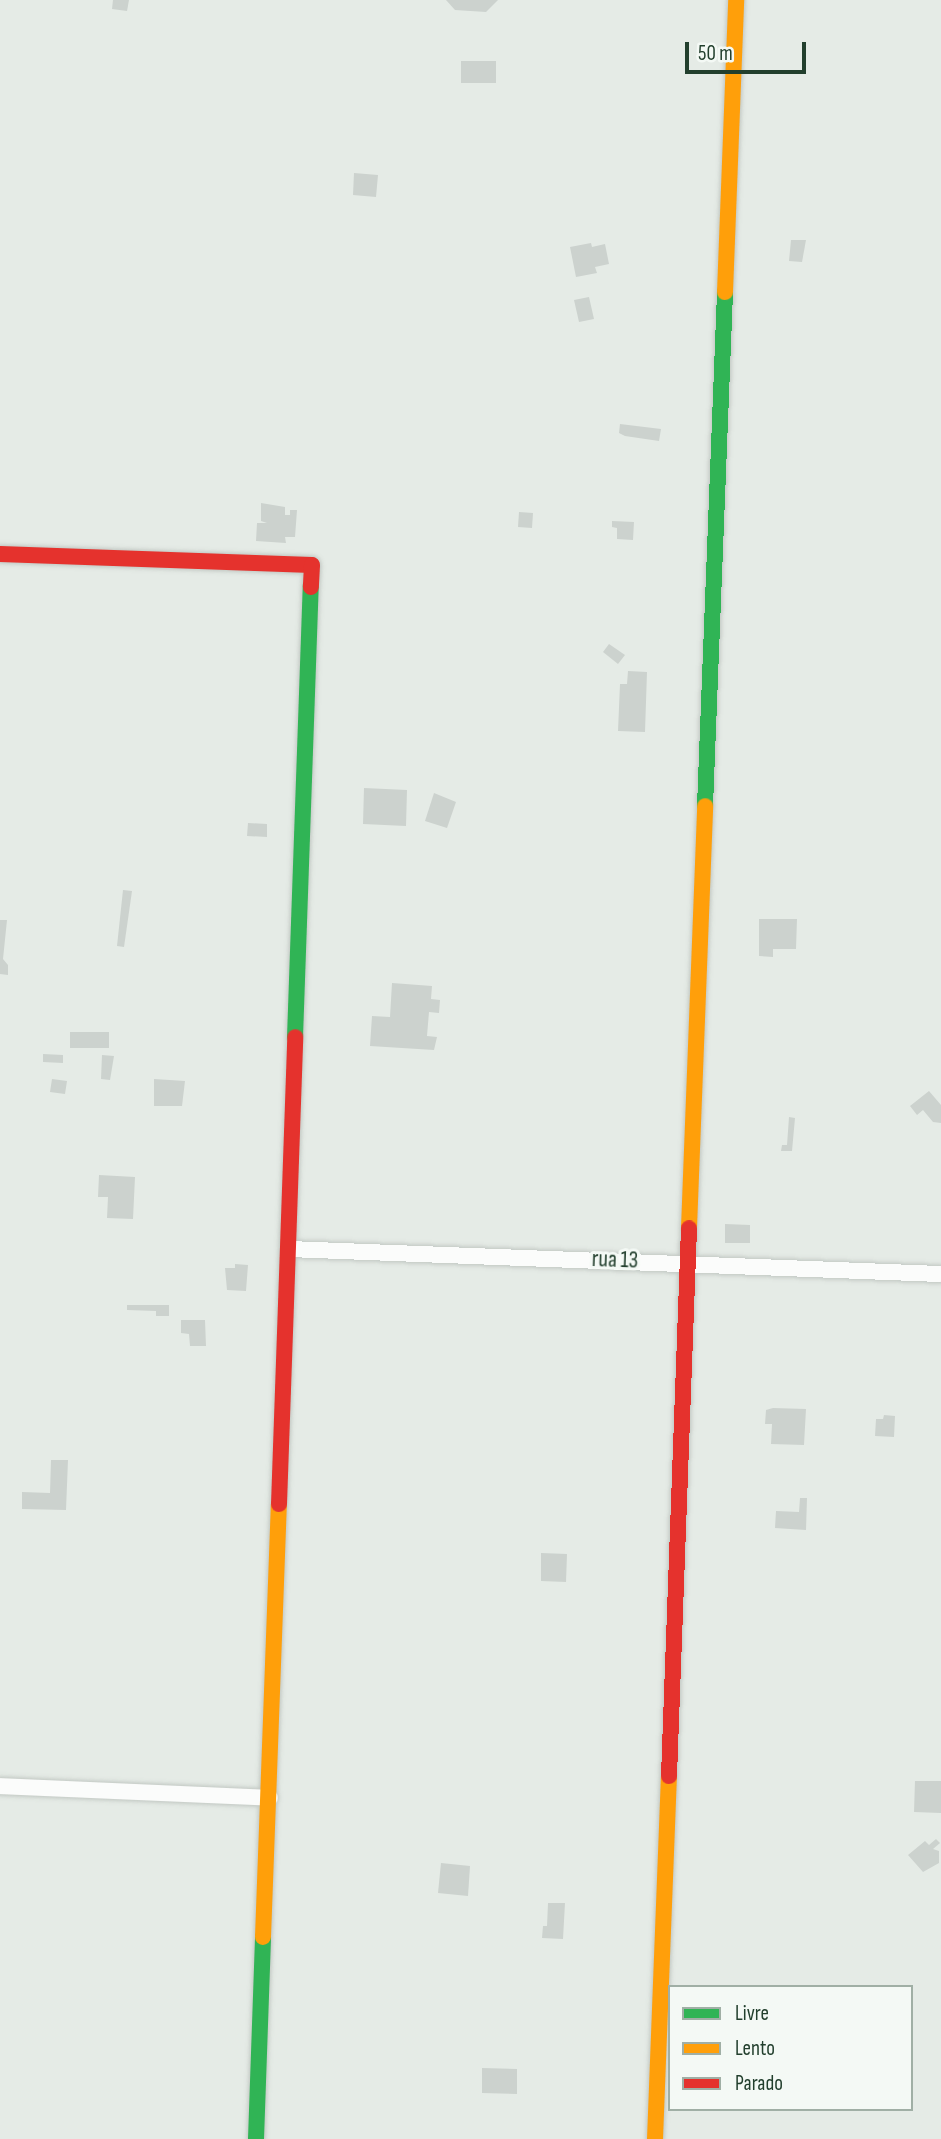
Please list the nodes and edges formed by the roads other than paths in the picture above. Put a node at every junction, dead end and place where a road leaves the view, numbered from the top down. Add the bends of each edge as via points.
1 (736, 0) edge
2 (0, 554) edge
3 (289, 1249) junction
4 (690, 1263) junction
5 (941, 1274) edge
6 (0, 1786) edge
7 (270, 1798) junction
8 (256, 2139) edge
9 (655, 2139) edge

1 - 4 street
2 - 3 street via 312,565
3 - 4 street, rua 13
3 - 7 street
4 - 5 street, rua 13
4 - 9 street
6 - 7 street
7 - 8 street

